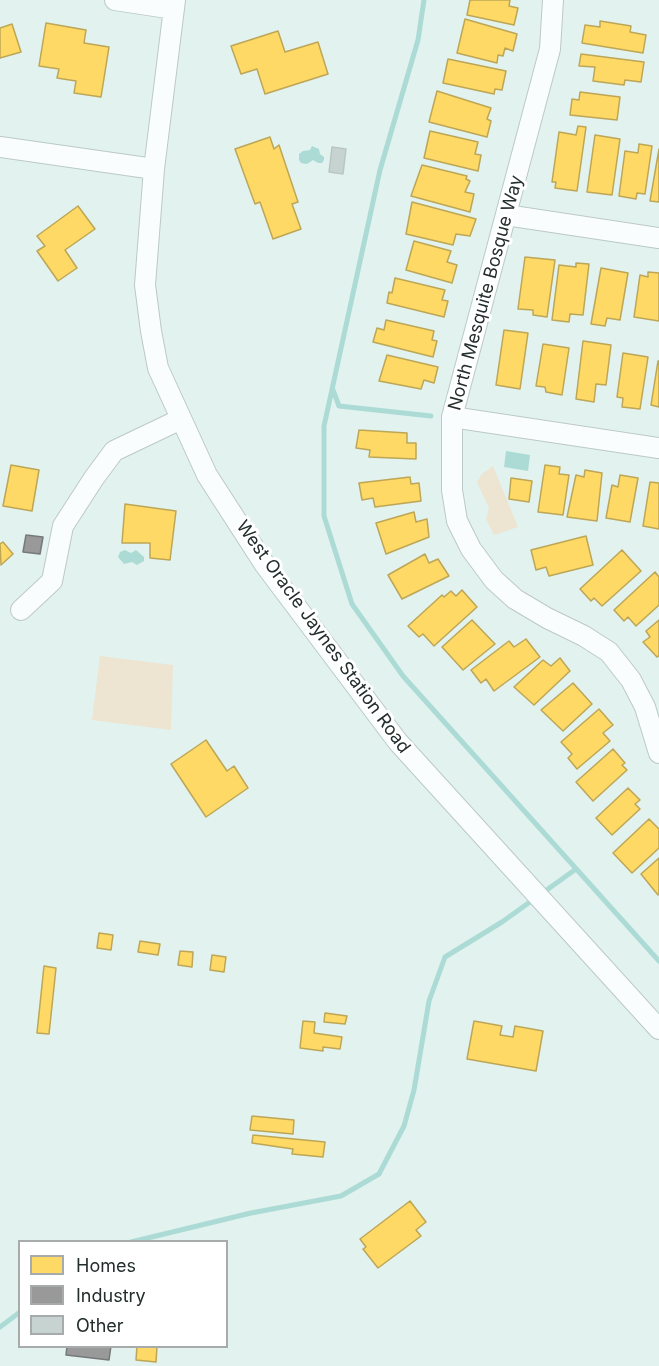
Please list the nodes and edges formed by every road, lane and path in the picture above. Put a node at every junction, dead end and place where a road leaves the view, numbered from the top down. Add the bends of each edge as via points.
1 (115, 0) edge
2 (553, 0) edge
3 (174, 4) edge
4 (0, 147) edge
5 (154, 168) junction
6 (506, 215) junction
7 (659, 238) edge
8 (452, 417) junction
9 (182, 419) junction
10 (659, 448) edge
11 (21, 610) dead end
12 (659, 753) edge
13 (659, 1029) edge

1 - 3 street
2 - 6 street, North Mesquite Bosque Way via 550,49
3 - 5 street, West Oracle Jaynes Station Road
4 - 5 street
5 - 9 street, West Oracle Jaynes Station Road via 145,285 158,368
6 - 7 street
6 - 8 street, North Mesquite Bosque Way
8 - 10 street
8 - 12 street, North Mesquite Bosque Way via 452,490 457,521 471,549 494,580 515,599 609,652 631,680 645,707
9 - 11 street via 114,451 63,526 52,581
9 - 13 street, West Oracle Jaynes Station Road via 207,475 265,565 398,742

